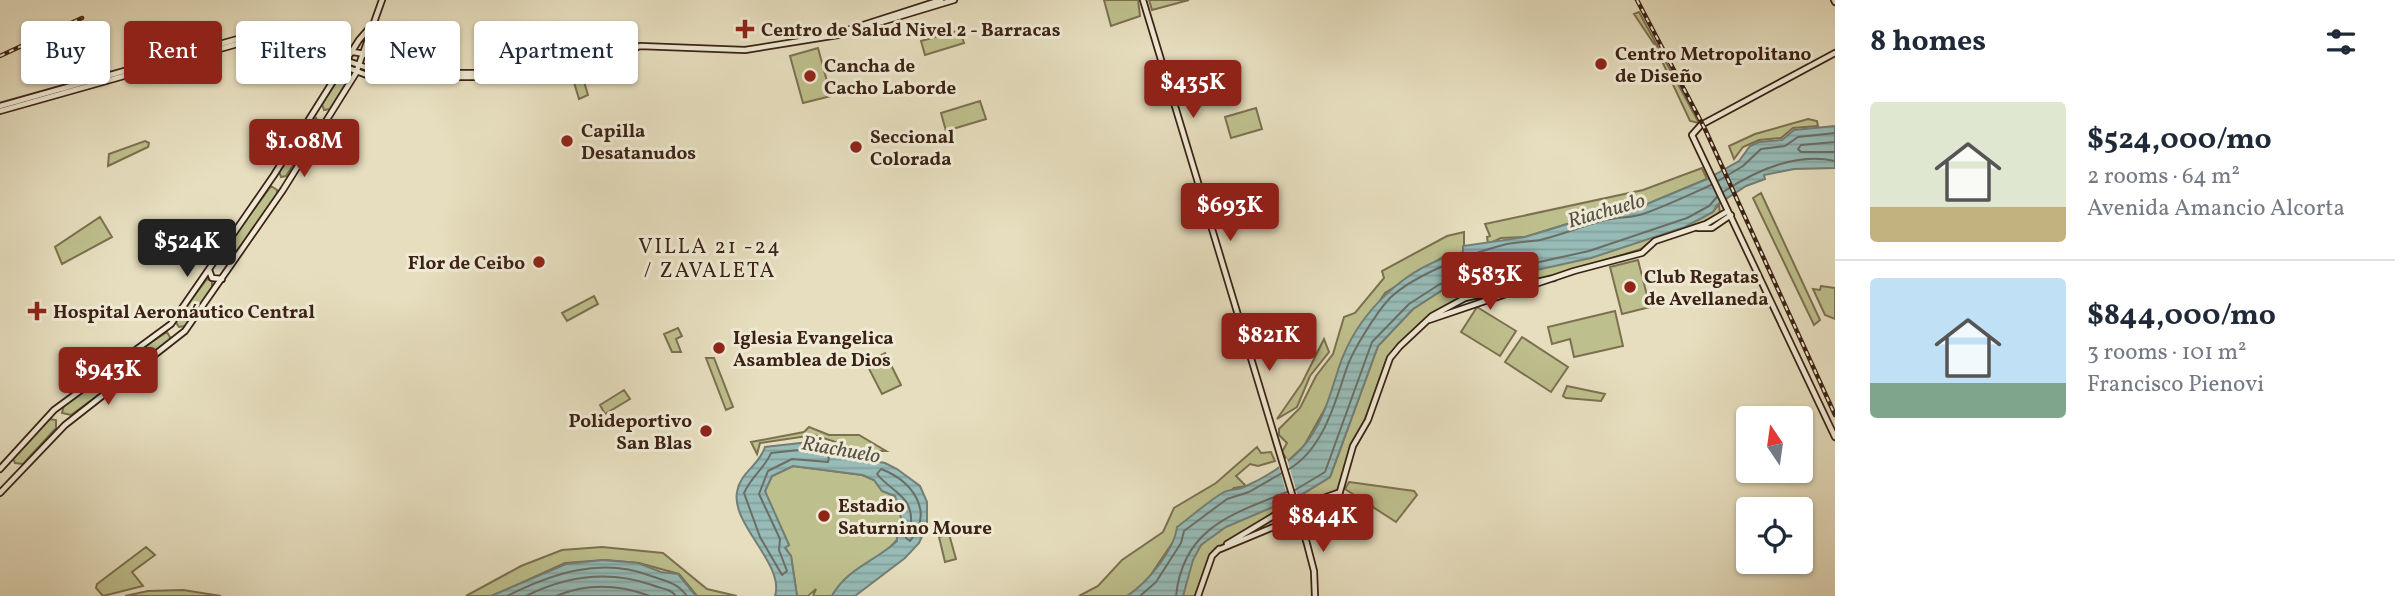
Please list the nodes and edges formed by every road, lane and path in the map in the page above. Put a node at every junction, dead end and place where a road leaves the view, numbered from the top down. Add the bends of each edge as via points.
1 (382, 0) edge
2 (941, 0) edge
3 (954, 0) edge
4 (1143, 0) edge
5 (375, 21) edge
6 (365, 34) edge
7 (831, 35) junction
8 (236, 44) edge
9 (664, 45) junction
10 (352, 51) joint
11 (1835, 53) edge
12 (365, 54) joint
13 (351, 68) edge
14 (357, 70) junction
15 (365, 71) edge
16 (460, 73) edge
17 (331, 84) edge
18 (0, 109) edge
19 (1729, 213) junction
20 (209, 269) junction
21 (1554, 278) junction
22 (222, 279) junction
23 (1428, 321) junction
24 (1835, 437) edge
25 (0, 469) edge
26 (1341, 491) junction
27 (0, 493) edge
28 (1316, 500) junction
29 (1319, 506) junction
30 (1298, 514) junction
31 (1272, 517) junction
32 (1265, 520) junction
33 (1276, 525) junction
34 (1269, 528) junction
35 (1218, 550) junction
36 (1198, 596) edge
37 (1315, 596) edge

1 - 5 main road
2 - 7 main road
3 - 7 main road
4 - 30 main road
6 - 10 main road
7 - 9 main road via 737,51
8 - 18 main road
9 - 14 main road via 632,48 560,77 388,78
9 - 16 main road via 632,46 557,73
10 - 12 main road
11 - 19 main road via 1693,131 1692,140
12 - 14 main road
13 - 14 main road
14 - 15 main road
14 - 22 main road
17 - 20 main road
19 - 21 main road via 1707,226 1655,240 1642,253
19 - 24 main road
20 - 22 main road via 212,278
20 - 25 main road via 170,324 54,410
21 - 23 main road
21 - 23 main road via 1469,296
22 - 27 main road via 179,338 65,425
23 - 26 main road via 1391,358 1353,446
26 - 28 main road
26 - 29 main road
28 - 29 main road
28 - 30 main road
29 - 30 main road
30 - 31 main road
30 - 33 main road
30 - 37 main road via 1314,570
31 - 32 main road
31 - 33 main road
32 - 34 main road
32 - 35 main road
33 - 34 main road
34 - 35 main road
35 - 36 main road

